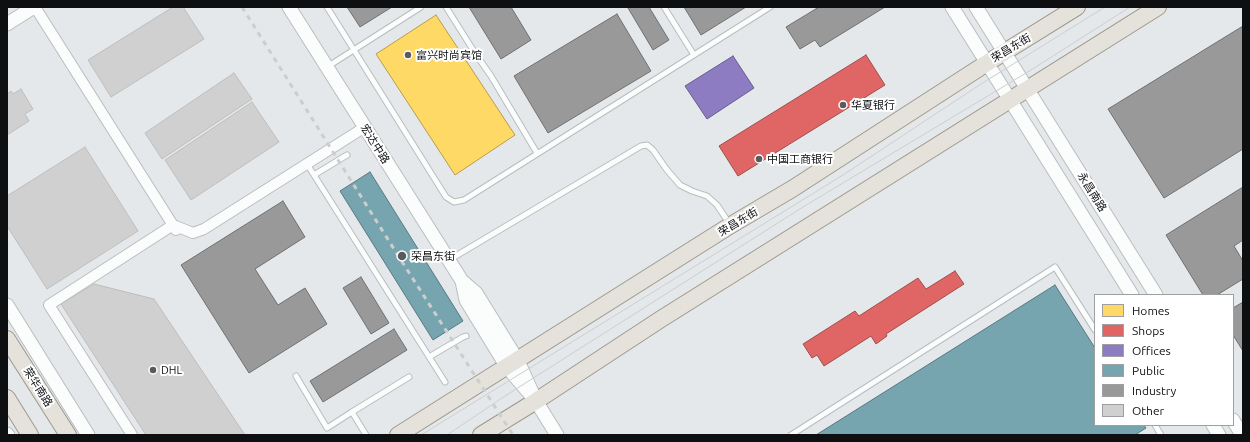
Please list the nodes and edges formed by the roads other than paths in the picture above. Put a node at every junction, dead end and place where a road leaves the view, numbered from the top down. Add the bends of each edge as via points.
1 (34, 7) edge
2 (289, 7) edge
3 (327, 7) edge
4 (421, 7) edge
5 (446, 7) edge
6 (664, 7) edge
7 (770, 7) edge
8 (952, 7) edge
9 (976, 7) edge
10 (1077, 7) edge
11 (1158, 7) edge
12 (7, 24) edge
13 (354, 50) junction
14 (1005, 52) junction
15 (694, 55) junction
16 (987, 62) junction
17 (327, 67) junction
18 (1028, 88) junction
19 (1010, 100) junction
20 (365, 127) junction
21 (537, 153) junction
22 (347, 155) dead end
23 (307, 164) junction
24 (314, 175) junction
25 (731, 225) junction
26 (175, 229) junction
27 (449, 260) junction
28 (1131, 294) edge
29 (1155, 294) edge
30 (7, 305) edge
31 (1094, 328) edge
32 (466, 336) dead end
33 (7, 338) edge
34 (429, 357) junction
35 (512, 364) junction
36 (296, 376) dead end
37 (409, 377) dead end
38 (445, 382) dead end
39 (7, 398) edge
40 (536, 401) junction
41 (352, 412) junction
42 (1234, 422) edge
43 (1156, 426) edge
44 (1214, 426) edge
45 (30, 435) edge
46 (68, 435) edge
47 (88, 435) edge
48 (132, 435) edge
49 (366, 435) edge
50 (398, 435) edge
51 (481, 435) edge
52 (557, 435) edge
53 (791, 435) edge
54 (1162, 435) edge
55 (1219, 435) edge
56 (1242, 435) edge

1 - 12 street
1 - 26 street
2 - 17 street, 宏达中路
3 - 13 lane
4 - 13 lane
5 - 21 lane
6 - 15 lane
7 - 15 lane
8 - 16 street, 永昌南路
9 - 14 street, 永昌南路
10 - 14 main road, 荣昌东街
11 - 18 main road
13 - 17 lane
13 - 21 lane via 446,197 454,202 464,200
14 - 16 main road, 荣昌东街
14 - 18 street, 永昌南路
15 - 21 lane
16 - 19 street, 永昌南路
16 - 25 main road, 荣昌东街 via 792,189
17 - 20 street, 宏达中路
18 - 19 main road
18 - 29 street, 永昌南路
19 - 28 street, 永昌南路
19 - 40 main road via 661,319
20 - 23 street
20 - 27 street, 宏达中路
22 - 24 lane
23 - 24 lane
23 - 26 street via 204,229 193,233
24 - 34 lane
25 - 27 lane via 717,204 707,196 680,185 647,145 641,146
25 - 35 main road, 荣昌东街
26 - 48 street via 49,305
27 - 35 street, 宏达中路 via 462,281 476,293
30 - 47 street
31 - 53 lane via 1055,267
32 - 34 lane
33 - 46 main road, 荣华南路
34 - 38 lane
35 - 40 street, 宏达中路
35 - 50 main road, 荣昌东街
36 - 41 lane via 327,428
37 - 41 lane
39 - 45 main road
40 - 51 main road
40 - 52 street, 宏达中路
41 - 49 lane
42 - 56 street
43 - 54 lane
44 - 55 street

